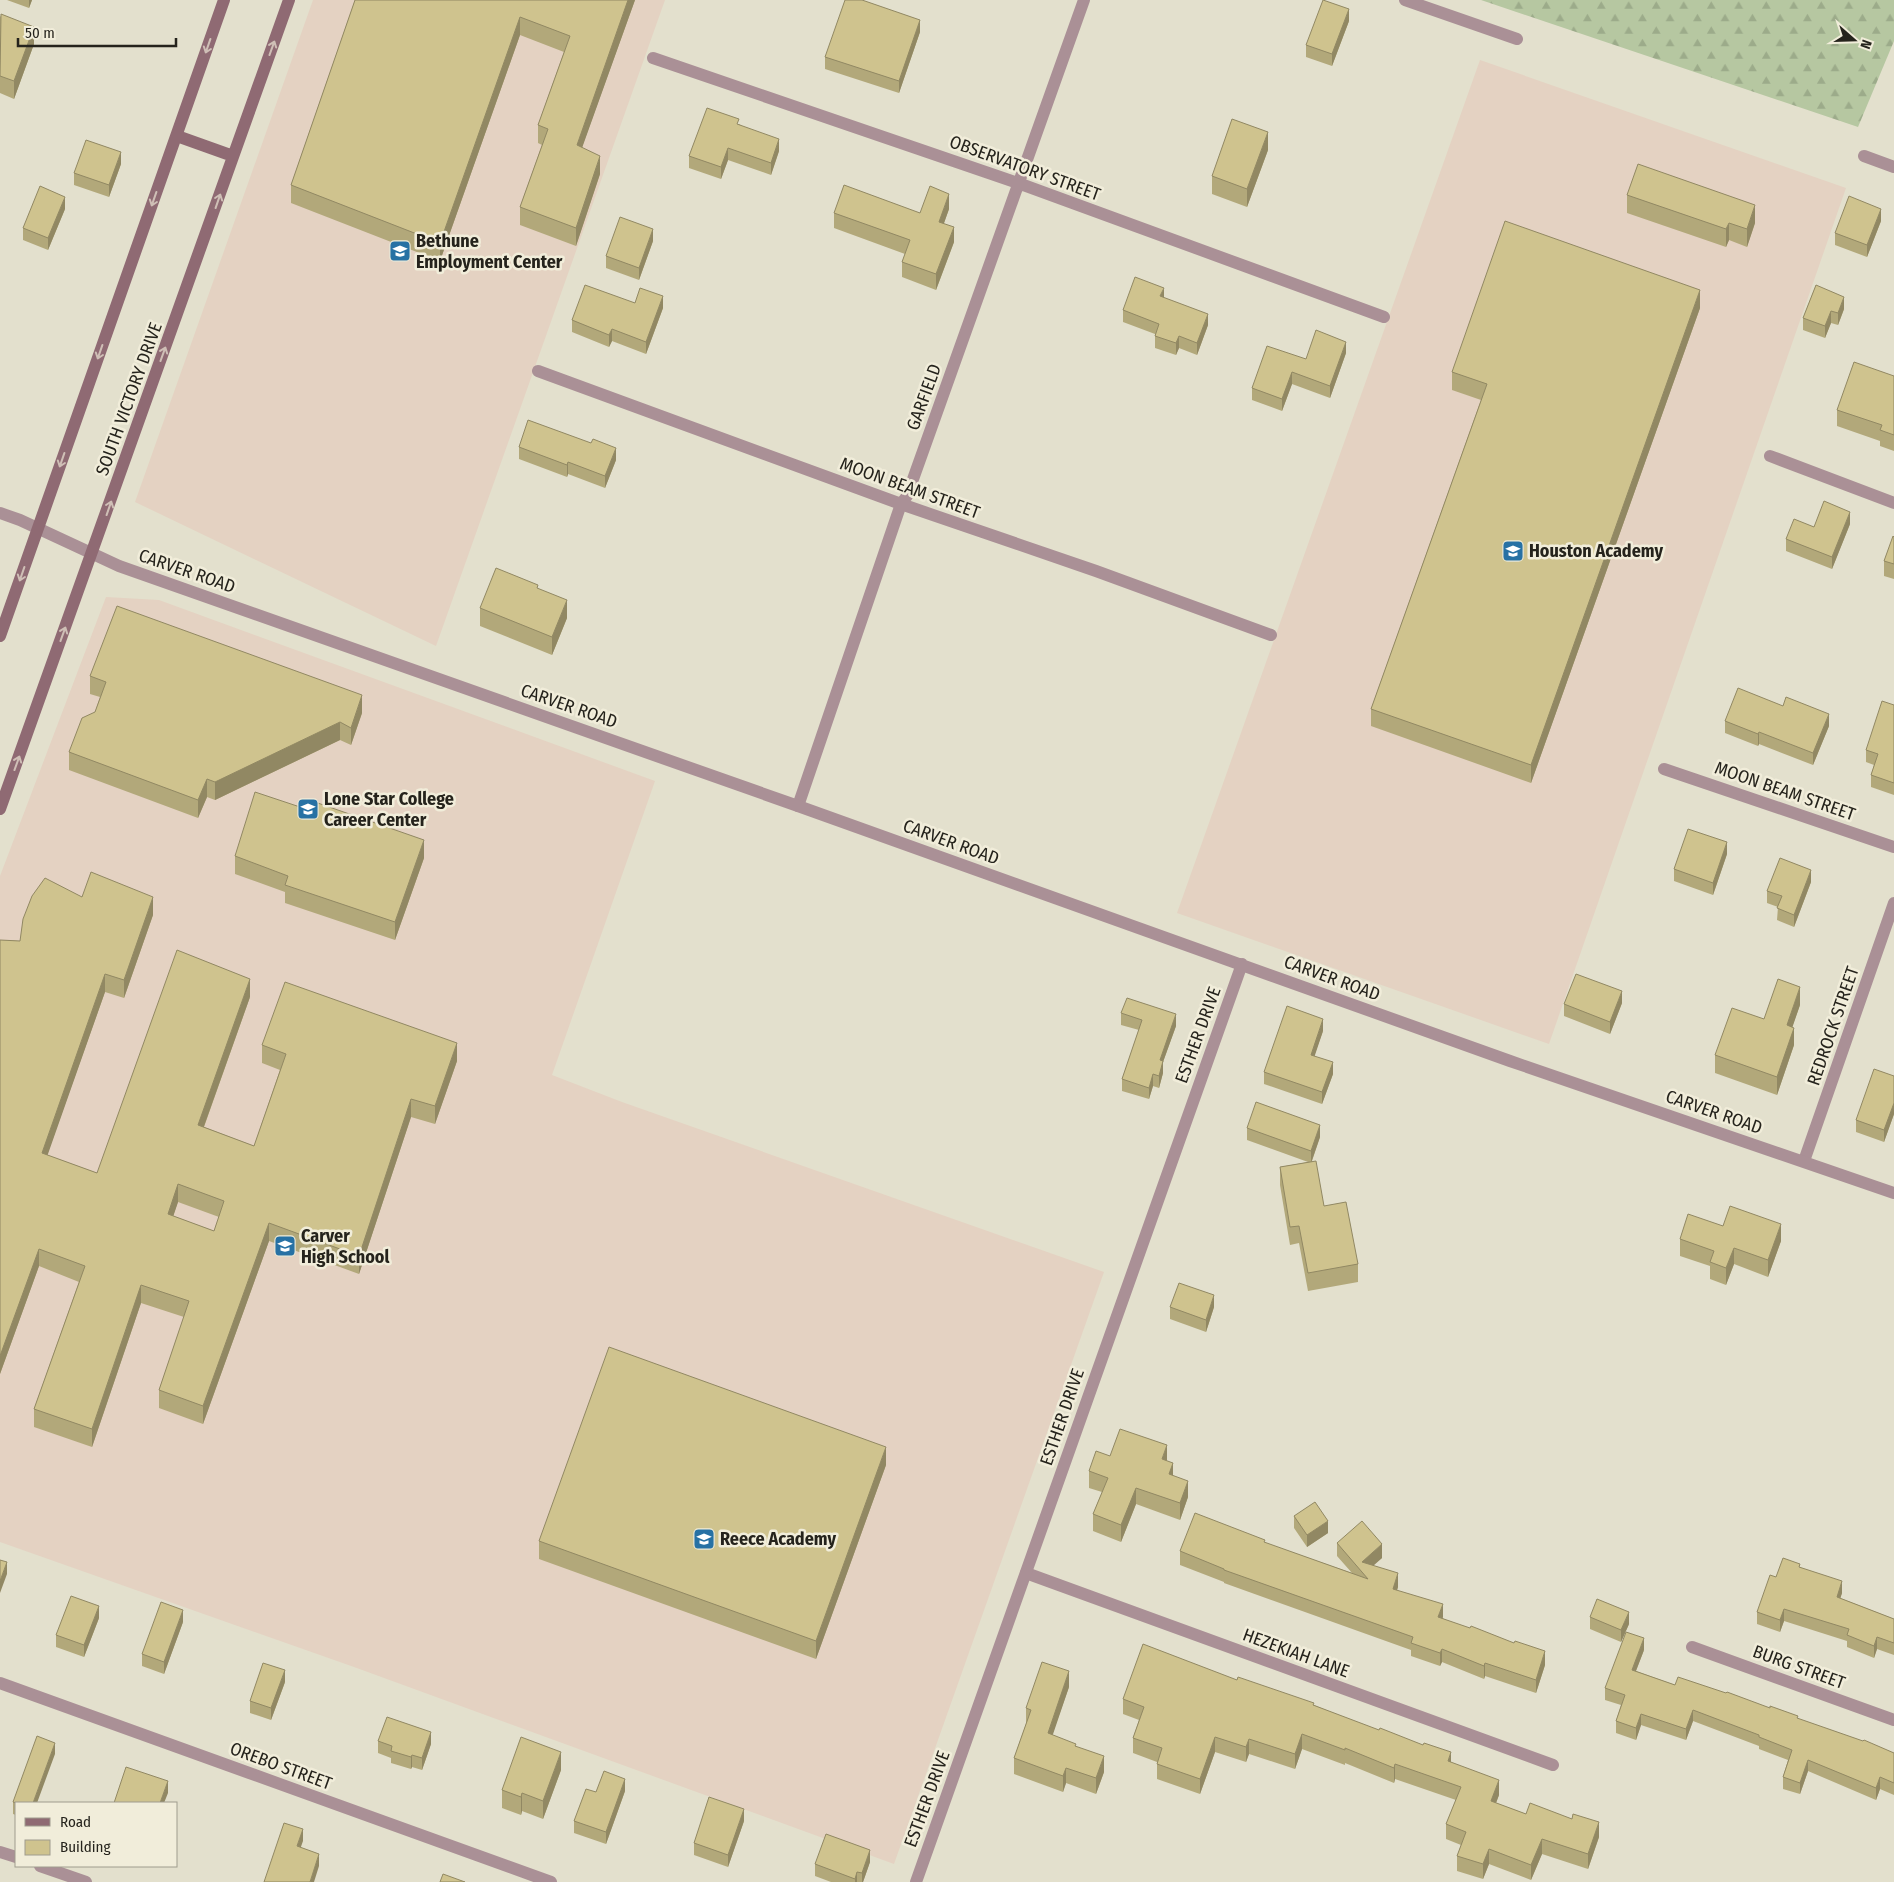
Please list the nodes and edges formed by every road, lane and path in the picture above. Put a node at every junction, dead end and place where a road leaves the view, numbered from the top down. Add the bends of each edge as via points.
1 (224, 0) edge
2 (289, 0) edge
3 (1084, 0) edge
4 (1405, 0) edge
5 (1517, 39) dead end
6 (653, 58) dead end
7 (176, 136) junction
8 (233, 156) junction
9 (1864, 156) dead end
10 (1894, 167) edge
11 (1018, 183) junction
12 (1384, 317) dead end
13 (538, 371) dead end
14 (1770, 456) dead end
15 (1894, 503) edge
16 (901, 504) junction
17 (0, 513) edge
18 (38, 528) junction
19 (92, 554) junction
20 (1271, 635) dead end
21 (0, 636) edge
22 (1664, 769) dead end
23 (798, 806) junction
24 (0, 809) edge
25 (1894, 847) edge
26 (1894, 903) edge
27 (1242, 964) junction
28 (1804, 1161) junction
29 (1894, 1193) edge
30 (1026, 1573) junction
31 (1692, 1648) dead end
32 (0, 1683) edge
33 (1894, 1720) edge
34 (1553, 1765) dead end
35 (0, 1852) edge
36 (15, 1857) edge
37 (43, 1867) edge
38 (86, 1882) edge
39 (551, 1882) edge
40 (916, 1882) edge

1 -> 7 main road
8 -> 2 main road, SOUTH VICTORY DRIVE
3 - 11 street, GARFIELD
4 - 5 street
6 - 11 street, OBSERVATORY STREET
7 - 8 main road
7 -> 18 main road
19 -> 8 main road, SOUTH VICTORY DRIVE
9 - 10 street
11 - 12 street, OBSERVATORY STREET
11 - 16 street, GARFIELD via 907,496
13 - 16 street, MOON BEAM STREET
14 - 15 street
16 - 20 street, MOON BEAM STREET
16 - 23 street, GARFIELD
17 - 18 street, CARVER ROAD
18 - 19 street, CARVER ROAD
18 -> 21 main road
19 - 23 street, CARVER ROAD via 118,566
24 -> 19 main road, SOUTH VICTORY DRIVE
22 - 25 street, MOON BEAM STREET
23 - 27 street, CARVER ROAD
26 - 28 street, REDROCK STREET
27 - 28 street, CARVER ROAD via 1510,1061
27 - 30 street, ESTHER DRIVE
28 - 29 street, CARVER ROAD
30 - 34 street, HEZEKIAH LANE
30 - 40 street, ESTHER DRIVE
31 - 33 street, BURG STREET
32 - 39 street, OREBO STREET
35 - 36 street
37 - 38 street

